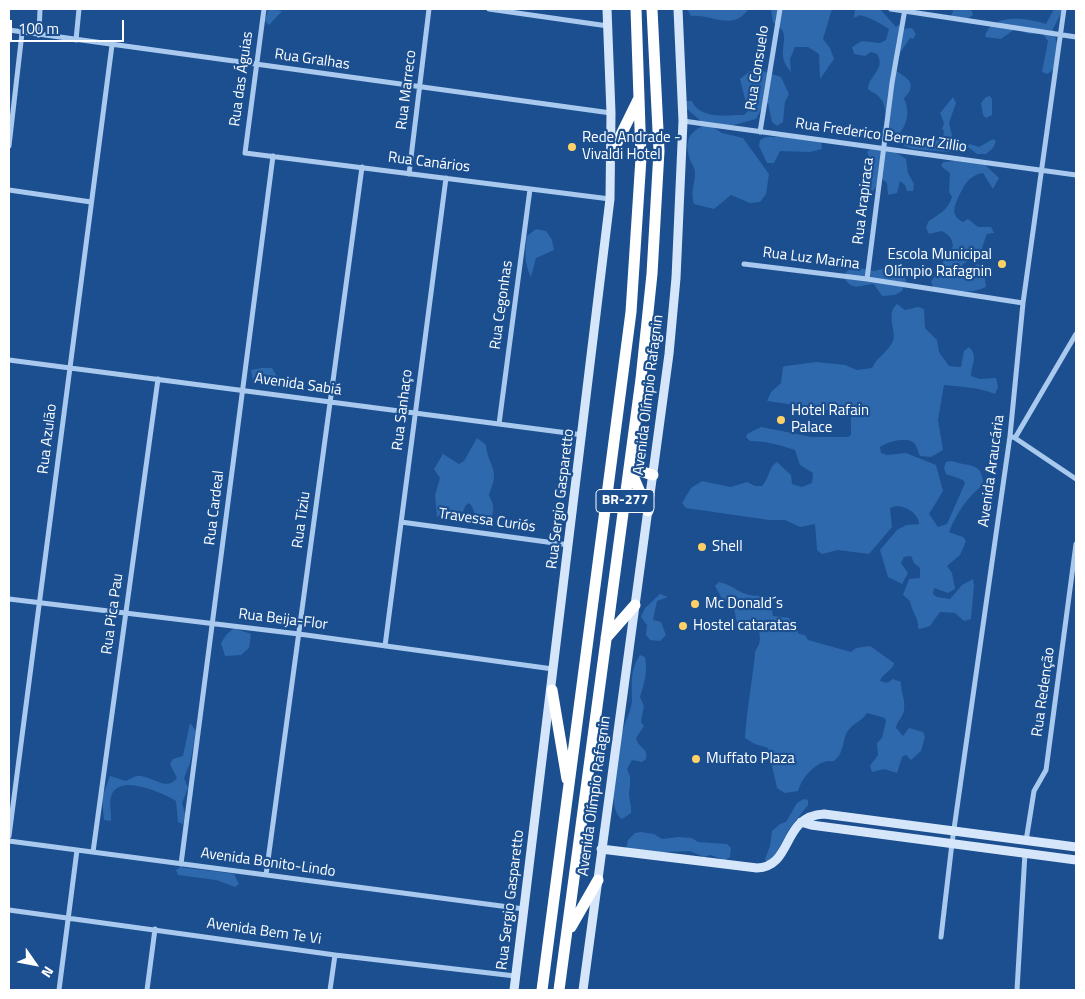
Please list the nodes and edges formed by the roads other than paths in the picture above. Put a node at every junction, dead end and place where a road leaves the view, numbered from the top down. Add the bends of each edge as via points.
1 (40, 9) edge
2 (79, 9) edge
3 (264, 9) edge
4 (429, 9) edge
5 (489, 9) edge
6 (607, 9) edge
7 (636, 9) edge
8 (652, 9) edge
9 (678, 9) edge
10 (780, 9) edge
11 (891, 9) edge
12 (1064, 9) edge
13 (905, 10) edge
14 (608, 26) junction
15 (9, 30) edge
16 (22, 33) junction
17 (1060, 34) junction
18 (38, 35) junction
19 (1076, 37) edge
20 (76, 40) junction
21 (112, 45) junction
22 (257, 65) junction
23 (419, 87) junction
24 (640, 94) junction
25 (611, 113) junction
26 (683, 121) junction
27 (760, 132) junction
28 (9, 146) edge
29 (884, 149) junction
30 (245, 153) joint
31 (273, 156) junction
32 (610, 157) junction
33 (362, 168) junction
34 (1041, 171) junction
35 (409, 174) junction
36 (1076, 176) edge
37 (446, 178) junction
38 (530, 188) junction
39 (9, 190) edge
40 (610, 199) junction
41 (91, 202) junction
42 (744, 264) dead end
43 (867, 279) junction
44 (1023, 303) junction
45 (1076, 334) edge
46 (9, 360) edge
47 (70, 368) junction
48 (158, 379) junction
49 (242, 390) junction
50 (330, 402) junction
51 (415, 413) junction
52 (499, 424) junction
53 (583, 435) junction
54 (1012, 437) junction
55 (629, 468) junction
56 (653, 475) junction
57 (1076, 479) edge
58 (648, 511) junction
59 (401, 522) junction
60 (1076, 544) edge
61 (569, 545) junction
62 (9, 599) edge
63 (39, 603) junction
64 (635, 605) junction
65 (125, 614) junction
66 (212, 624) junction
67 (299, 634) junction
68 (606, 638) junction
69 (385, 646) junction
70 (554, 669) junction
71 (552, 690) junction
72 (569, 789) junction
73 (801, 822) junction
74 (954, 831) junction
75 (9, 836) edge
76 (9, 841) edge
77 (1026, 841) junction
78 (952, 843) junction
79 (1045, 844) junction
80 (1076, 847) edge
81 (601, 849) junction
82 (77, 850) junction
83 (93, 852) junction
84 (1025, 853) junction
85 (1043, 856) junction
86 (1076, 860) edge
87 (181, 864) junction
88 (266, 875) junction
89 (598, 880) junction
90 (524, 909) junction
91 (9, 910) edge
92 (68, 918) junction
93 (155, 929) junction
94 (568, 932) junction
95 (941, 937) dead end
96 (335, 955) junction
97 (515, 976) junction
98 (59, 990) edge
99 (147, 990) edge
100 (330, 990) edge
101 (514, 990) edge
102 (542, 990) edge
103 (559, 990) edge
104 (583, 990) edge
105 (1017, 990) edge

1 - 18 street
2 - 20 street
3 - 22 street, Rua das Águias
4 - 23 street, Rua Marreco
5 - 14 street
6 - 14 street, Rua Sergio Gasparetto
7 - 24 highway, BR-277
8 - 55 highway, BR-277 via 660,151 641,379
9 - 26 street, Avenida Olímpio Rafagnin
10 - 27 street, Rua Consuelo
11 - 13 street
12 - 17 street, Avenida Araucária
13 - 17 street
13 - 29 street, Rua Arapiraca
14 - 25 street, Rua Sergio Gasparetto
15 - 16 street, Rua Gralhas
16 - 18 street, Rua Gralhas
16 - 28 street
17 - 19 street
17 - 34 street, Avenida Araucária
18 - 20 street, Rua Gralhas
20 - 21 street, Rua Gralhas
21 - 22 street, Rua Gralhas
21 - 41 street, Rua Azulão
22 - 23 street, Rua Gralhas
22 - 30 street, Rua das Águias
23 - 25 street, Rua Gralhas
23 - 35 street, Rua Marreco
24 - 32 highway
24 - 72 highway, BR-277 via 639,204 631,312
25 - 32 street, Rua Sergio Gasparetto
26 - 27 street, Rua Frederico Bernard Zillio
26 - 56 street, Avenida Olímpio Rafagnin via 676,278
27 - 29 street, Rua Frederico Bernard Zillio
29 - 34 street, Rua Frederico Bernard Zillio
29 - 43 street, Rua Arapiraca
30 - 31 street, Rua Canários
31 - 33 street, Rua Canários
31 - 49 street, Rua Cardeal
32 - 40 street, Rua Sergio Gasparetto
33 - 35 street, Rua Canários
33 - 50 street, Rua Tiziu
34 - 36 street, Rua Frederico Bernard Zillio
34 - 44 street, Avenida Araucária
35 - 37 street, Rua Canários
37 - 38 street, Rua Canários
37 - 51 street, Rua Sanhaço
38 - 40 street, Rua Canários
38 - 52 street, Rua Cegonhas
39 - 41 street
40 - 53 street, Rua Sergio Gasparetto
41 - 47 street, Rua Azulão
42 - 43 street, Rua Luz Marina
43 - 44 street, Rua Luz Marina
44 - 54 street, Avenida Araucária
45 - 54 street
46 - 47 street, Avenida Sabiá
47 - 48 street, Avenida Sabiá
47 - 63 street, Rua Azulão
48 - 49 street, Avenida Sabiá
48 - 65 street, Rua Pica Pau
49 - 50 street, Avenida Sabiá
49 - 66 street, Rua Cardeal
50 - 51 street, Avenida Sabiá
50 - 67 street, Rua Tiziu
51 - 52 street, Avenida Sabiá
51 - 59 street, Rua Sanhaço
52 - 53 street, Avenida Sabiá
53 - 61 street, Rua Sergio Gasparetto
54 - 57 street
54 - 74 street, Avenida Araucária
55 - 56 highway
55 - 58 highway
55 - 68 highway, BR-277
56 - 58 street, Avenida Olímpio Rafagnin
58 - 64 street, Avenida Olímpio Rafagnin
59 - 61 street, Travessa Curiós
59 - 69 street, Rua Sanhaço
60 - 77 street, Rua Redenção via 1046,770 1034,791
61 - 70 street, Rua Sergio Gasparetto
62 - 63 street, Rua Beija-Flor
63 - 65 street, Rua Beija-Flor
63 - 75 street, Rua Azulão
64 - 68 highway
64 - 81 street, Avenida Olímpio Rafagnin
65 - 66 street, Rua Beija-Flor
65 - 83 street, Rua Pica Pau
66 - 67 street, Rua Beija-Flor
66 - 87 street, Rua Cardeal
67 - 69 street, Rua Beija-Flor
67 - 88 street, Rua Tiziu
68 - 94 highway, BR-277
69 - 70 street, Rua Beija-Flor
70 - 71 street, Rua Sergio Gasparetto
71 - 72 highway
71 - 90 street, Rua Sergio Gasparetto
72 - 102 highway, BR-277
73 - 74 street via 810,815 824,814
73 - 78 street via 811,826
73 - 81 street via 777,860 768,867
74 - 77 street
74 - 78 street, Avenida Araucária
76 - 82 street, Avenida Bonito-Lindo
77 - 79 street
78 - 84 street
78 - 95 street, Avenida Araucária
79 - 80 street
79 - 85 street
81 - 89 street, Avenida Olímpio Rafagnin
82 - 83 street, Avenida Bonito-Lindo
82 - 92 street
83 - 87 street, Avenida Bonito-Lindo
84 - 85 street
84 - 105 street
85 - 86 street
87 - 88 street, Avenida Bonito-Lindo
88 - 90 street, Avenida Bonito-Lindo
89 - 94 highway
89 - 104 street, Avenida Olímpio Rafagnin
90 - 97 street, Rua Sergio Gasparetto
91 - 92 street, Avenida Bem Te Vi
92 - 93 street, Avenida Bem Te Vi
92 - 98 street
93 - 96 street, Avenida Bem Te Vi
93 - 99 street
94 - 103 highway, BR-277
96 - 97 street, Avenida Bem Te Vi
96 - 100 street
97 - 101 street, Rua Sergio Gasparetto

